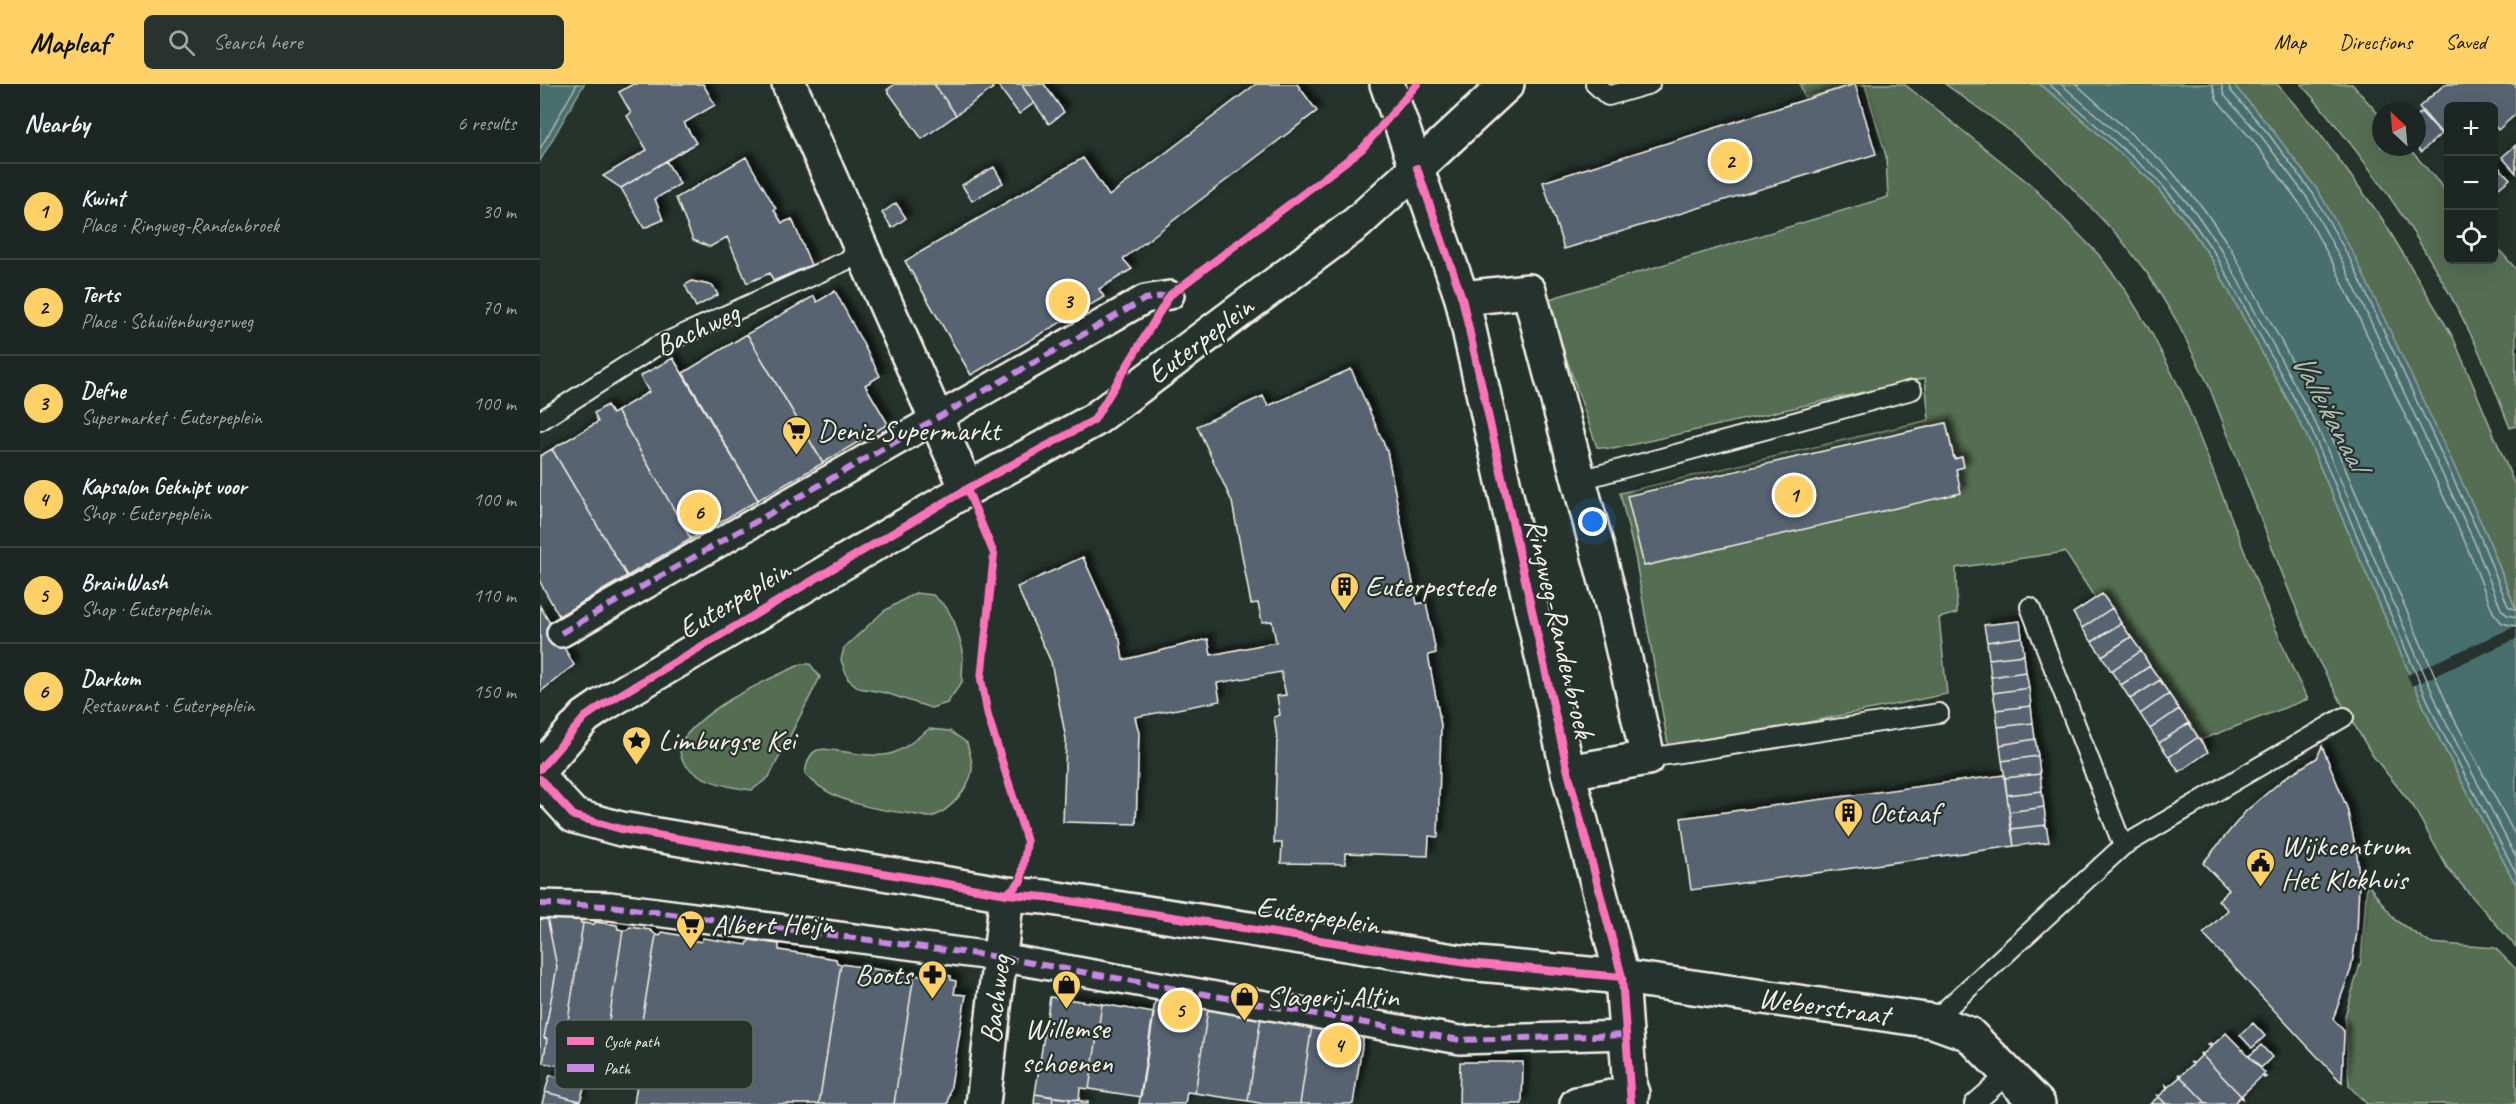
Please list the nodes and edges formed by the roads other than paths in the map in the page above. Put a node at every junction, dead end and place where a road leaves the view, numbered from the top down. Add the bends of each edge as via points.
1 (789, 84) edge
2 (1387, 84) edge
3 (1507, 84) edge
4 (1595, 84) edge
5 (1650, 84) edge
6 (1417, 168) junction
7 (863, 253) junction
8 (1170, 295) dead end
9 (1462, 298) junction
10 (1912, 390) dead end
11 (937, 418) junction
12 (540, 421) edge
13 (1580, 480) junction
14 (967, 489) junction
15 (2030, 607) dead end
16 (561, 633) dead end
17 (1939, 713) dead end
18 (2344, 717) dead end
19 (1648, 758) junction
20 (540, 769) edge
21 (1568, 772) junction
22 (540, 779) edge
23 (2123, 846) junction
24 (1007, 894) junction
25 (540, 904) edge
26 (999, 957) junction
27 (1622, 977) junction
28 (1933, 1021) junction
29 (1627, 1035) junction
30 (2009, 1073) junction
31 (1631, 1098) edge
32 (1577, 1103) edge
33 (983, 1104) edge
34 (1974, 1104) edge
35 (2038, 1104) edge

1 - 7 street
2 - 6 street, Ringweg-Randenbroek
3 - 6 street, Euterpeplein
4 - 5 lane via 1608,96
6 - 9 street, Ringweg-Randenbroek
6 - 14 street, Euterpeplein via 1357,223 1094,420
7 - 11 street
7 - 12 lane, Bachweg via 655,346
8 - 11 street, Euterpeplein via 1145,299
9 - 13 street, Ringweg-Randenbroek via 1529,291
9 - 21 street, Ringweg-Randenbroek
10 - 13 lane, Ringweg-Randenbroek
11 - 14 street
11 - 16 street, Euterpeplein
13 - 19 street, Ringweg-Randenbroek
14 - 20 street, Euterpeplein via 601,706 585,717
15 - 23 lane
17 - 19 lane, Ringweg-Randenbroek
18 - 23 lane
19 - 21 street, Ringweg-Randenbroek
21 - 27 street, Ringweg-Randenbroek
22 - 24 street, Euterpeplein via 574,816 621,829
23 - 28 lane
24 - 26 street, Bachweg
24 - 27 street, Euterpeplein via 1467,963
25 - 26 street via 610,906
26 - 29 street via 1460,1040
26 - 33 street, Bachweg
27 - 28 street, Weberstraat
27 - 29 street, Ringweg-Randenbroek
28 - 30 street, Weberstraat via 1969,1034
29 - 31 street, Ringweg-Randenbroek
30 - 34 lane
30 - 35 street, Weberstraat
31 - 32 street, Ringweg-Randenbroek

